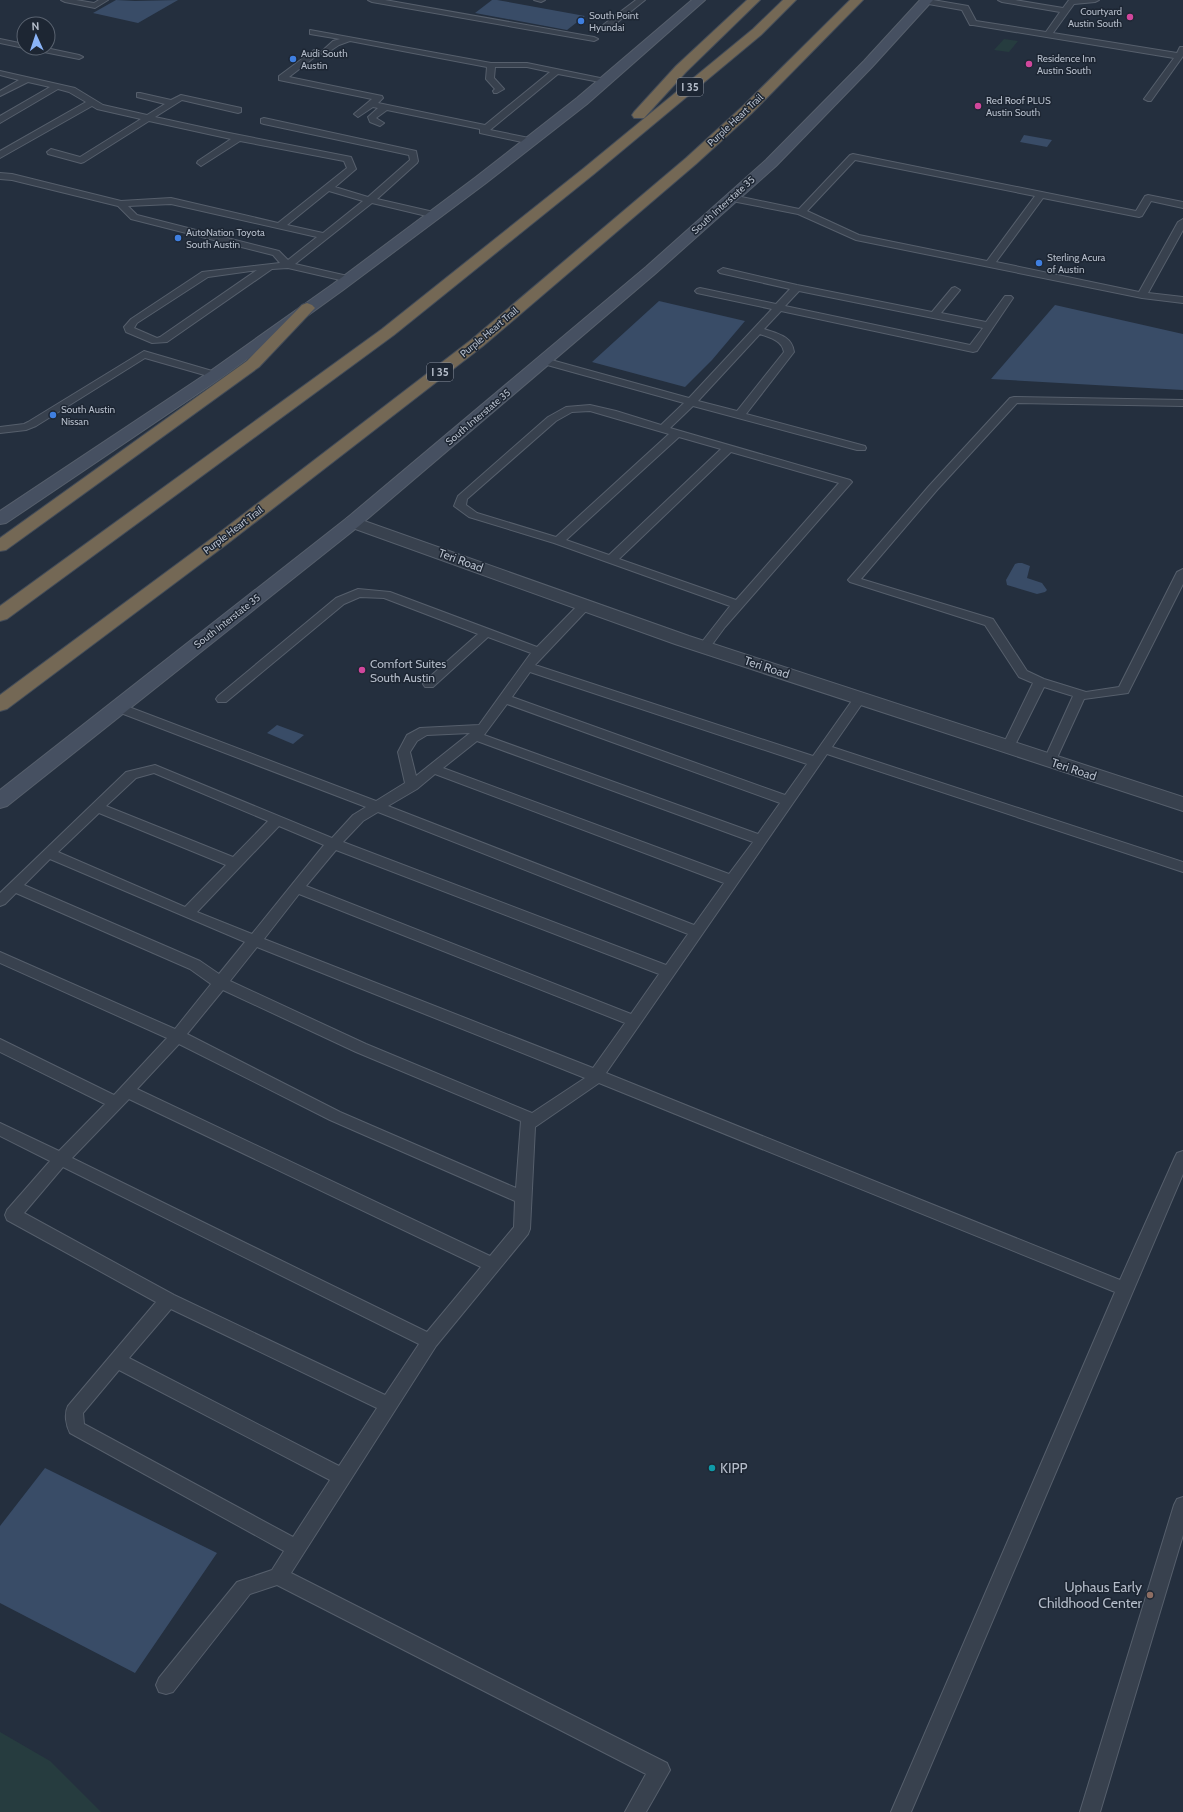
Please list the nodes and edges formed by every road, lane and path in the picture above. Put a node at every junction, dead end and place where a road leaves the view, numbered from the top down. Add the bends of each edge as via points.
1 (65, 0) edge
2 (104, 0) edge
3 (372, 0) edge
4 (538, 0) edge
5 (541, 0) edge
6 (641, 0) edge
7 (699, 0) edge
8 (754, 0) edge
9 (790, 0) edge
10 (927, 0) edge
11 (1002, 0) edge
12 (1095, 0) edge
13 (1073, 1) edge
14 (856, 2) edge
15 (1066, 11) junction
16 (606, 27) dead end
17 (313, 32) dead end
18 (1048, 35) junction
19 (349, 39) junction
20 (594, 39) dead end
21 (0, 41) edge
22 (16, 44) edge
23 (56, 52) edge
24 (1181, 52) edge
25 (79, 57) dead end
26 (491, 65) junction
27 (556, 71) junction
28 (0, 73) edge
29 (27, 79) junction
30 (605, 81) junction
31 (58, 86) junction
32 (497, 91) dead end
33 (0, 94) edge
34 (140, 95) dead end
35 (1148, 99) dead end
36 (92, 102) junction
37 (173, 103) junction
38 (371, 104) junction
39 (385, 107) junction
40 (238, 110) dead end
41 (358, 114) dead end
42 (149, 118) junction
43 (0, 120) edge
44 (264, 121) dead end
45 (380, 123) dead end
46 (486, 128) junction
47 (238, 138) junction
48 (531, 141) junction
49 (51, 152) dead end
50 (0, 155) edge
51 (201, 163) dead end
52 (589, 171) junction
53 (0, 176) edge
54 (328, 188) junction
55 (1040, 195) junction
56 (732, 198) junction
57 (370, 200) junction
58 (121, 204) junction
59 (1183, 205) edge
60 (801, 212) junction
61 (435, 215) junction
62 (1183, 222) edge
63 (280, 226) junction
64 (324, 236) junction
65 (288, 265) junction
66 (990, 265) junction
67 (270, 266) junction
68 (724, 271) dead end
69 (349, 279) junction
70 (797, 288) junction
71 (955, 290) dead end
72 (700, 291) dead end
73 (1142, 295) junction
74 (1008, 298) dead end
75 (1183, 300) edge
76 (308, 308) junction
77 (778, 308) junction
78 (934, 315) junction
79 (990, 326) junction
80 (758, 330) junction
81 (156, 341) junction
82 (144, 354) junction
83 (544, 361) junction
84 (215, 375) junction
85 (691, 402) junction
86 (1183, 403) edge
87 (739, 415) junction
88 (663, 429) junction
89 (0, 430) edge
90 (677, 433) junction
91 (729, 448) junction
92 (861, 448) dead end
93 (0, 519) edge
94 (353, 522) junction
95 (558, 541) junction
96 (0, 546) edge
97 (611, 560) junction
98 (1183, 572) edge
99 (585, 605) junction
100 (738, 605) junction
101 (0, 615) edge
102 (487, 632) junction
103 (704, 647) junction
104 (539, 652) junction
105 (527, 667) junction
106 (1040, 682) junction
107 (429, 684) dead end
108 (1080, 694) junction
109 (860, 698) junction
110 (222, 699) dead end
111 (504, 699) junction
112 (0, 705) edge
113 (118, 708) junction
114 (478, 733) junction
115 (1008, 747) junction
116 (825, 749) junction
117 (1050, 760) junction
118 (816, 762) junction
119 (434, 769) junction
120 (412, 786) junction
121 (0, 801) edge
122 (788, 801) junction
123 (1183, 804) edge
124 (97, 807) junction
125 (379, 807) junction
126 (277, 820) junction
127 (762, 840) junction
128 (334, 844) junction
129 (48, 853) junction
130 (235, 863) junction
131 (1183, 867) edge
132 (733, 881) junction
133 (15, 887) junction
134 (298, 888) junction
135 (0, 901) edge
136 (187, 912) junction
137 (697, 932) junction
138 (256, 940) junction
139 (0, 957) edge
140 (669, 972) junction
141 (221, 983) junction
142 (634, 1021) junction
143 (178, 1036) junction
144 (0, 1045) edge
145 (597, 1076) junction
146 (121, 1097) junction
147 (533, 1120) junction
148 (0, 1129) edge
149 (1183, 1157) edge
150 (61, 1159) junction
151 (524, 1198) junction
152 (492, 1265) junction
153 (1125, 1290) junction
154 (168, 1300) junction
155 (430, 1340) junction
156 (117, 1360) junction
157 (388, 1405) junction
158 (342, 1477) junction
159 (1183, 1505) edge
160 (296, 1548) junction
161 (278, 1576) junction
162 (166, 1685) dead end
163 (635, 1812) edge
164 (901, 1812) edge
165 (1090, 1812) edge

1 - 2 lane via 95,6
3 - 20 lane
4 - 5 lane
6 - 16 lane
7 - 30 main road
8 - 52 highway via 681,69
9 - 52 highway, I 35 via 757,32
10 - 18 lane via 967,6 973,23
10 - 56 main road, South Interstate 35 via 771,163
11 - 15 lane
12 - 13 lane
13 - 15 lane
14 - 112 highway, Purple Heart Trail / I 35 via 747,110 696,156 477,343 221,540
15 - 18 lane
17 - 19 lane
18 - 24 lane
19 - 26 lane
19 - 38 lane via 320,53 282,78 379,98
21 - 22 lane
23 - 25 lane
24 - 35 lane
26 - 27 lane via 527,66
26 - 32 lane via 490,78 499,86 500,89
27 - 30 lane
27 - 46 lane
28 - 29 lane
29 - 31 lane
29 - 33 lane
30 - 48 main road
31 - 36 lane via 72,90
31 - 43 lane
34 - 37 lane
36 - 42 lane via 100,107
36 - 50 lane
37 - 40 lane via 181,97
37 - 42 lane
38 - 39 lane
38 - 41 lane
39 - 45 lane via 372,117
39 - 46 lane
42 - 47 lane
42 - 49 lane via 81,160
44 - 57 lane via 414,153 414,161
46 - 48 lane via 483,131
47 - 51 lane
47 - 54 lane via 348,159 352,169
48 - 61 main road
52 - 101 highway, I 35 via 388,332
53 - 58 lane
54 - 57 lane
54 - 63 lane
55 - 59 lane via 1139,214 1148,198
55 - 60 lane via 853,157
55 - 66 lane
56 - 60 lane
56 - 83 main road, South Interstate 35
57 - 61 lane
57 - 64 lane
58 - 63 lane via 171,201
58 - 65 lane via 134,217 276,253
60 - 66 lane via 856,237
61 - 69 main road
62 - 73 lane
63 - 64 lane
64 - 65 lane
65 - 67 lane
65 - 69 lane
66 - 73 lane
67 - 81 lane via 163,340
67 - 81 lane via 205,274 134,321 129,327 130,330
68 - 70 lane
69 - 76 main road
70 - 77 lane
70 - 78 lane
71 - 78 lane
72 - 77 lane
73 - 75 lane
74 - 79 lane
76 - 84 main road
76 - 96 highway via 253,364
77 - 79 lane via 973,349
77 - 80 lane
78 - 79 lane
80 - 85 lane
80 - 87 lane via 782,339 788,345 789,352
81 - 82 lane
82 - 84 lane
82 - 89 lane via 32,424
83 - 85 lane
83 - 94 main road, South Interstate 35
84 - 93 main road
85 - 87 lane
85 - 88 lane
86 - 106 lane via 1014,400 933,488 854,580 989,622 1023,674
87 - 92 lane
88 - 90 lane
88 - 95 lane via 612,412 590,408 570,410 552,419 462,498 460,506 474,515
90 - 91 lane
90 - 95 lane
91 - 97 lane
91 - 100 lane via 846,482
94 - 99 street, Teri Road
94 - 113 main road, South Interstate 35
95 - 97 lane
97 - 100 lane
98 - 108 lane via 1124,690 1086,696
99 - 103 street, Teri Road
99 - 104 lane
100 - 103 lane
102 - 104 lane
102 - 107 lane
102 - 110 lane via 386,595 358,593 340,601
103 - 109 street, Teri Road
104 - 105 lane
105 - 111 lane
105 - 118 lane
106 - 108 lane
106 - 115 lane
108 - 117 lane
109 - 115 street, Teri Road
109 - 116 lane
111 - 114 lane
111 - 122 lane
113 - 121 main road, South Interstate 35
113 - 125 lane
114 - 119 lane
114 - 120 lane via 425,732 412,738 404,752
114 - 127 lane
115 - 117 street, Teri Road
116 - 118 lane
116 - 131 lane
117 - 123 street, Teri Road
118 - 122 lane
119 - 120 lane
119 - 132 lane
120 - 125 lane
122 - 127 lane
124 - 126 lane via 131,775 155,769
124 - 129 lane
124 - 130 lane
125 - 128 lane via 358,818
125 - 137 lane
126 - 128 lane
126 - 130 lane
127 - 132 lane
128 - 134 lane
128 - 140 lane
129 - 133 lane
129 - 136 lane
130 - 136 lane
132 - 137 lane
133 - 135 lane
133 - 141 lane via 195,965
134 - 138 lane
134 - 142 lane
136 - 138 lane
137 - 140 lane
138 - 141 lane
138 - 145 lane
139 - 143 lane
140 - 142 lane
141 - 143 lane
141 - 147 lane via 360,1048
142 - 145 lane
143 - 146 lane
143 - 151 lane via 335,1116
144 - 146 lane
145 - 147 lane
145 - 153 lane
146 - 150 lane
146 - 152 lane
147 - 151 lane via 527,1124
148 - 150 lane
149 - 153 lane
150 - 154 lane via 13,1216
150 - 155 lane
151 - 152 lane via 522,1230
152 - 155 lane
153 - 164 lane
154 - 156 lane
154 - 157 lane
155 - 157 lane
156 - 158 lane
156 - 160 lane via 74,1411 76,1428
157 - 158 lane
158 - 160 lane
159 - 165 lane
160 - 161 lane
161 - 162 lane via 244,1588
161 - 163 lane via 660,1770

